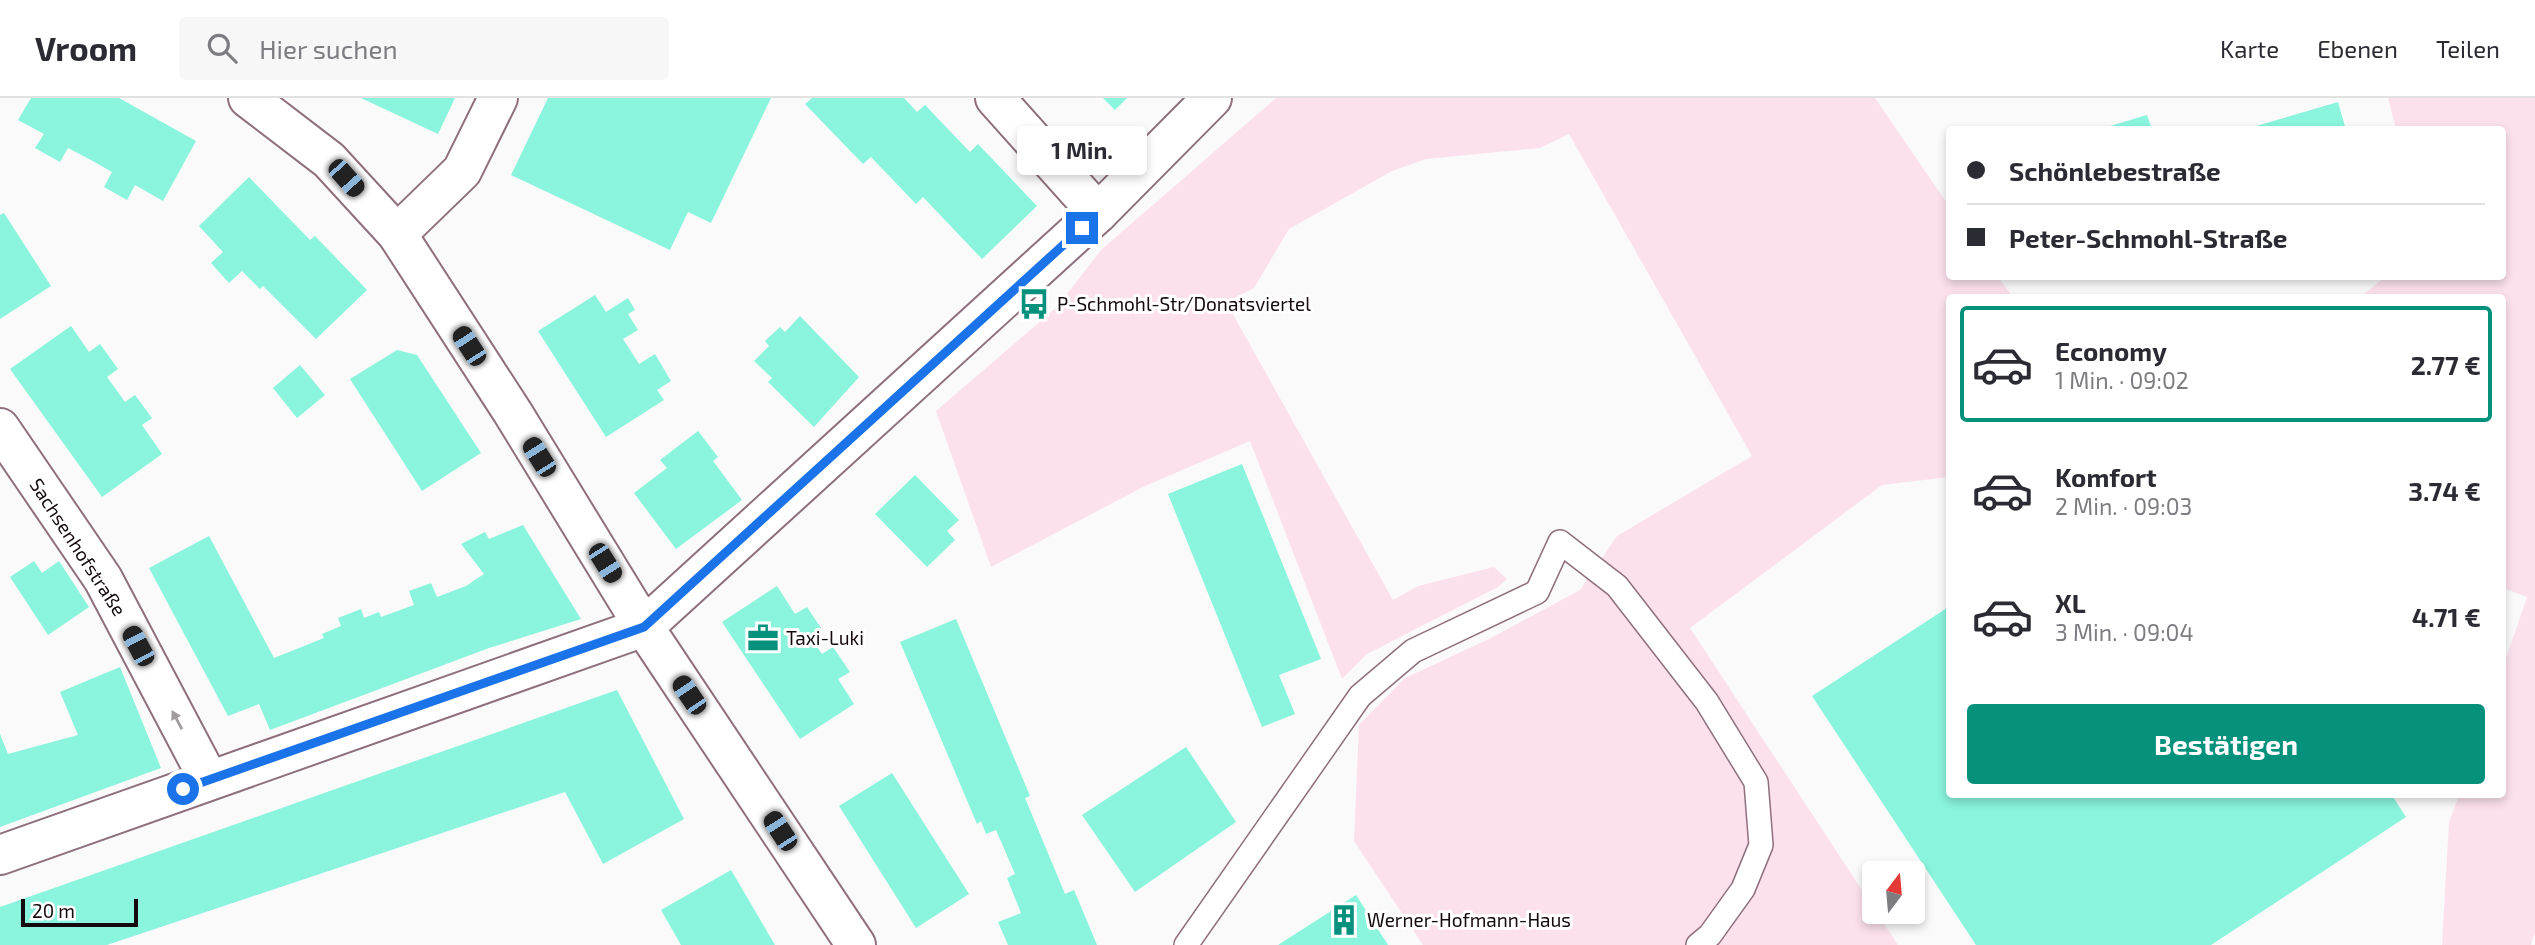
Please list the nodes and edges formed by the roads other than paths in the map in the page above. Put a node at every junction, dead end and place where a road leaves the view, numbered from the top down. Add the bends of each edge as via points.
1 (498, 98) edge
2 (995, 98) edge
3 (1212, 98) edge
4 (253, 99) edge
5 (1098, 213) junction
6 (397, 234) junction
7 (0, 428) edge
8 (644, 627) junction
9 (209, 780) junction
10 (0, 855) edge
11 (856, 945) edge
12 (1186, 945) edge
13 (1698, 945) edge

1 - 6 street via 462,171
2 - 5 street
3 - 5 street
4 - 6 street via 329,159
5 - 8 street
6 - 8 street
9 -> 7 street, Sachsenhofstraße via 103,579
8 - 9 street
8 - 11 street
9 - 10 street
12 - 13 lane via 1360,696 1413,651 1537,592 1560,542 1617,586 1707,702 1756,782 1761,845 1743,889

